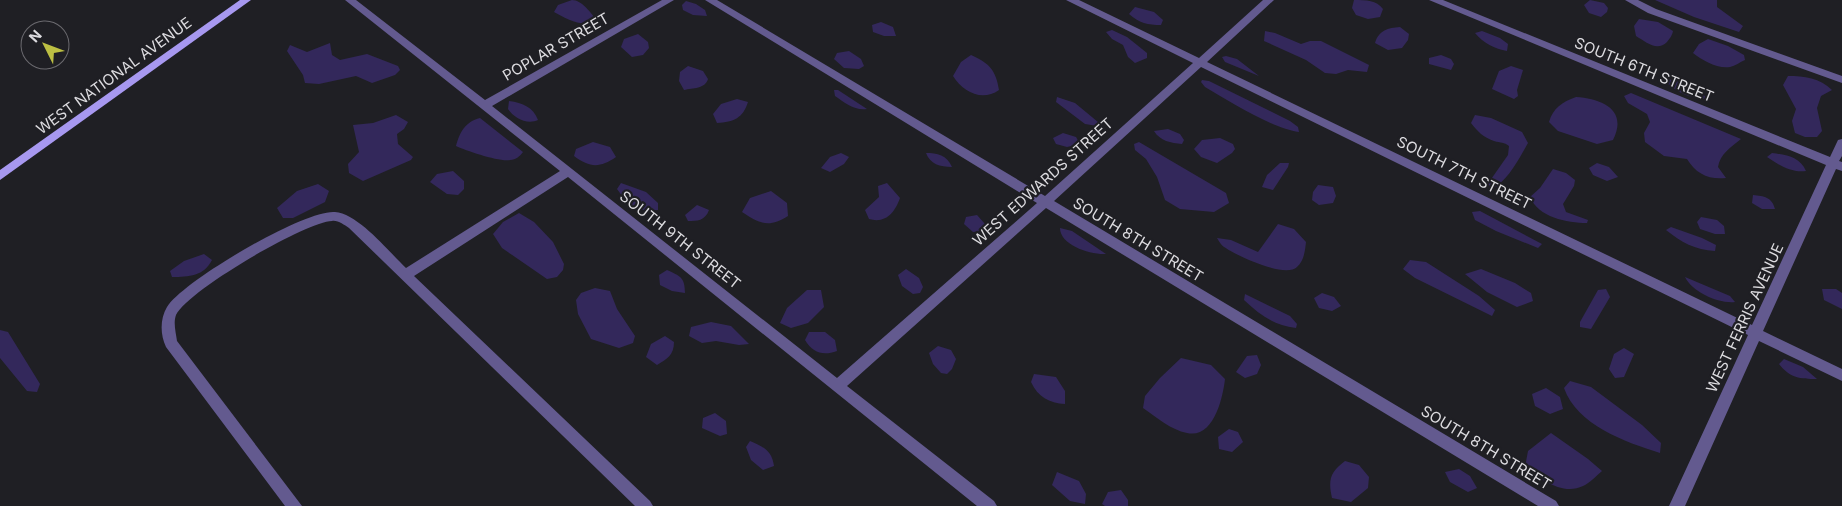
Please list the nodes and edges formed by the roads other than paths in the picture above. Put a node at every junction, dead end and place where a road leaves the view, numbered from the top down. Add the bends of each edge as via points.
1 (246, 0) edge
2 (350, 0) edge
3 (669, 0) edge
4 (710, 0) edge
5 (1071, 0) edge
6 (1270, 0) edge
7 (1434, 0) edge
8 (1630, 0) edge
9 (1200, 63) junction
10 (1842, 80) edge
11 (485, 105) junction
12 (1842, 143) edge
13 (1837, 165) edge
14 (567, 172) junction
15 (0, 176) edge
16 (1044, 203) junction
17 (405, 275) junction
18 (1755, 333) junction
19 (1842, 375) edge
20 (837, 386) junction
21 (294, 506) edge
22 (645, 506) edge
23 (989, 506) edge
24 (1551, 506) edge
25 (1677, 506) edge

1 - 15 main road, WEST NATIONAL AVENUE
2 - 11 street, SOUTH 9TH STREET
3 - 11 street, POPLAR STREET
4 - 16 street, SOUTH 8TH STREET
5 - 9 street, SOUTH 7TH STREET
6 - 9 street, WEST EDWARDS STREET
7 - 13 street, SOUTH 6TH STREET
8 - 10 street via 1652,11
9 - 16 street, WEST EDWARDS STREET
9 - 18 street, SOUTH 7TH STREET
11 - 14 street, SOUTH 9TH STREET
12 - 13 street, WEST FERRIS AVENUE
13 - 18 street, WEST FERRIS AVENUE
14 - 17 street
14 - 20 street, SOUTH 9TH STREET
16 - 20 street, WEST EDWARDS STREET
16 - 24 street, SOUTH 8TH STREET
17 - 21 street via 353,225 335,216 324,217 300,226 202,283 174,308 168,321 170,344
17 - 22 street
18 - 19 street, SOUTH 7TH STREET
18 - 25 street, WEST FERRIS AVENUE
20 - 23 street, SOUTH 9TH STREET

